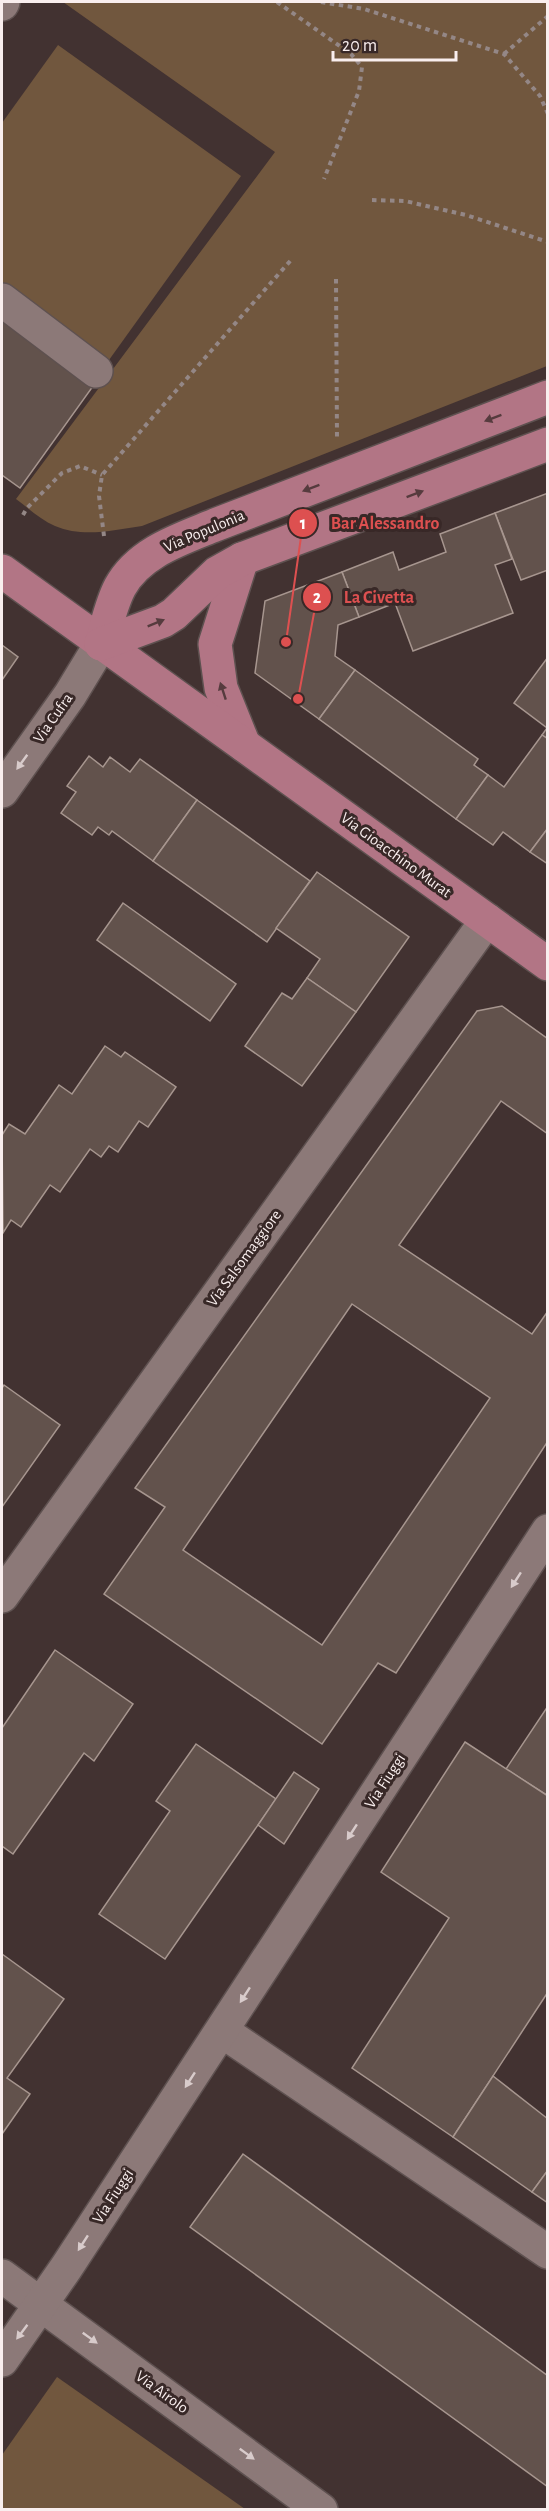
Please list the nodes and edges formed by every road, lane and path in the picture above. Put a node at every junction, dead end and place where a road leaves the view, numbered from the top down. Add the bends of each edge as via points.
1 (277, 2) edge
2 (321, 2) edge
3 (548, 16) edge
4 (504, 54) junction
5 (548, 114) edge
6 (324, 179) dead end
7 (372, 200) dead end
8 (548, 242) edge
9 (291, 260) dead end
10 (336, 279) dead end
11 (2, 300) edge
12 (96, 371) dead end
13 (548, 397) edge
14 (337, 435) dead end
15 (548, 444) edge
16 (102, 475) junction
17 (23, 516) dead end
18 (104, 536) dead end
19 (242, 559) junction
20 (2, 571) edge
21 (101, 644) junction
22 (244, 746) junction
23 (2, 791) edge
24 (487, 920) junction
25 (548, 964) edge
26 (547, 1533) edge
27 (2, 1596) edge
28 (222, 2031) junction
29 (548, 2252) edge
30 (2, 2276) edge
31 (42, 2304) junction
32 (2, 2360) edge
33 (321, 2510) edge

1 - 6 path via 351,54 362,67 359,91
2 - 4 path via 364,9
3 - 4 path
4 - 5 path via 540,96
7 - 8 path via 405,201 466,215
9 - 16 path
10 - 14 path
11 - 12 street
13 -> 21 main road, Via Populonia via 162,548 136,567 121,586
19 -> 15 main road
16 - 17 path via 80,466 62,473
16 - 18 path via 99,496
21 -> 19 main road via 163,621 217,573
22 -> 19 main road via 221,688 215,644
20 - 21 main road, Via Gioacchino Murat
21 - 22 main road, Via Gioacchino Murat
21 -> 23 street, Via Cufra
22 - 24 main road, Via Gioacchino Murat
24 - 25 main road, Via Gioacchino Murat
24 - 27 street, Via Salsomaggiore
26 -> 28 street, Via Fiuggi
28 - 29 street
28 -> 31 street, Via Fiuggi
30 - 31 street, Via Airolo
31 -> 32 street, Via Fiuggi
31 -> 33 street, Via Airolo

